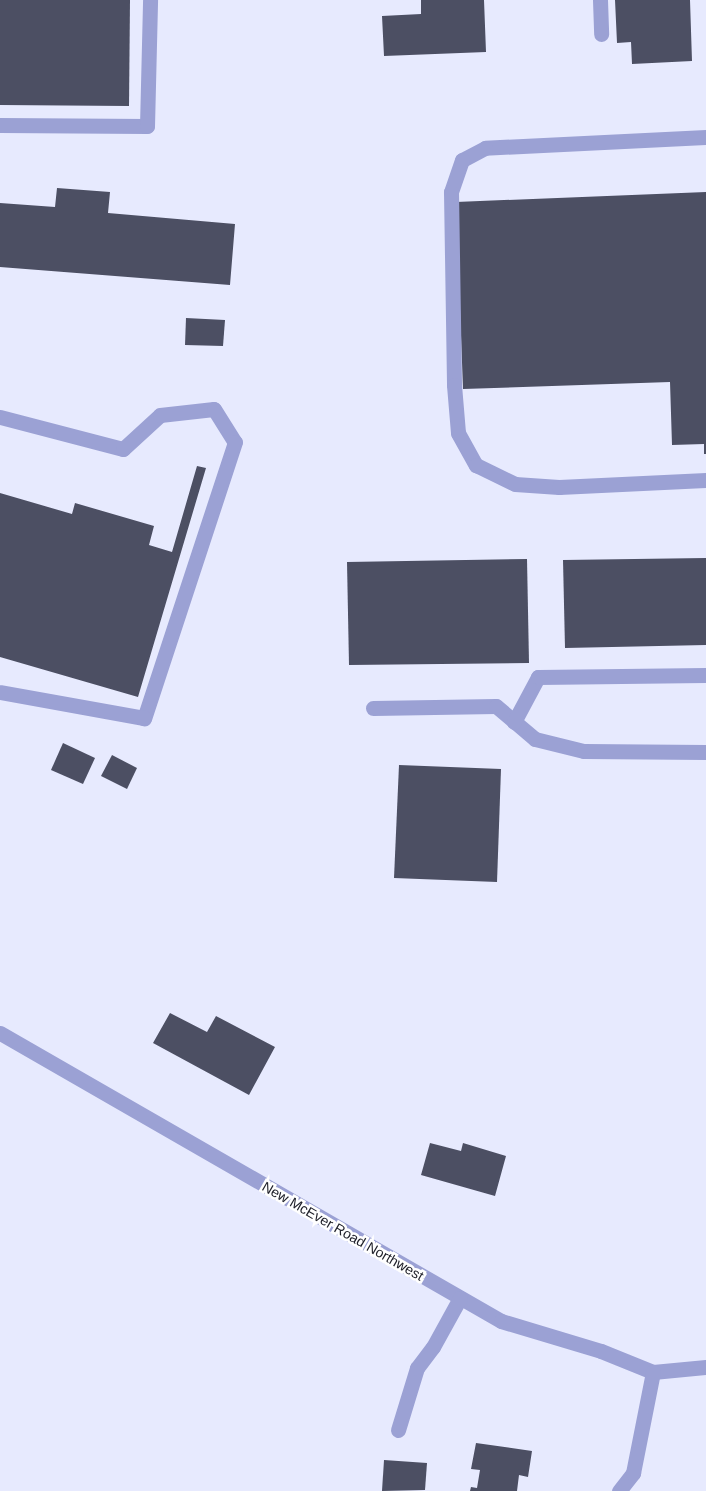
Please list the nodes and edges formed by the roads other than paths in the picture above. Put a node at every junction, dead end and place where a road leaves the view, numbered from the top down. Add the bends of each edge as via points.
1 (150, 0) edge
2 (600, 0) edge
3 (601, 34) dead end
4 (0, 125) edge
5 (706, 136) edge
6 (0, 417) edge
7 (706, 480) edge
8 (706, 676) edge
9 (0, 692) edge
10 (373, 708) dead end
11 (514, 722) junction
12 (706, 752) edge
13 (0, 1033) edge
14 (460, 1298) junction
15 (706, 1367) edge
16 (653, 1372) junction
17 (398, 1430) dead end
18 (619, 1491) edge

1 - 4 street via 147,126
2 - 3 street
5 - 7 street via 486,148 462,160 451,192 458,434 476,465 515,484 559,487
6 - 9 street via 123,449 160,415 214,409 235,442 144,718
8 - 11 street via 538,677
10 - 11 street via 496,706
11 - 12 street via 535,739 584,750
13 - 14 street, New McEver Road Northwest
14 - 16 street, New McEver Road Northwest via 501,1321 601,1351
14 - 17 street via 433,1347 417,1368
15 - 16 street, New McEver Road Northwest
16 - 18 street via 633,1473

